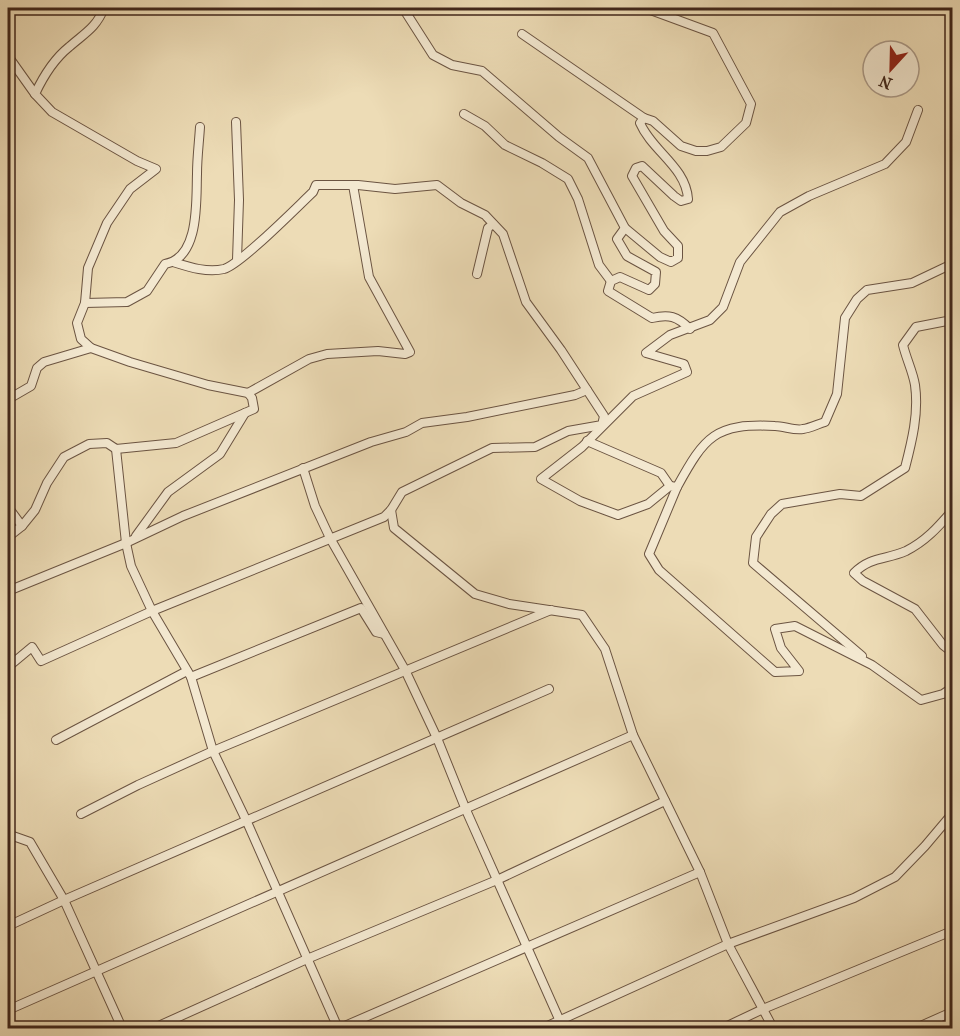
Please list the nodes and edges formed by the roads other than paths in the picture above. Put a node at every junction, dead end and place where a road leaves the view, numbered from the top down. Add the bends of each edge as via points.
1 (104, 8) edge
2 (403, 8) edge
3 (645, 8) edge
4 (522, 34) dead end
5 (8, 56) edge
6 (35, 94) junction
7 (918, 110) dead end
8 (464, 114) dead end
9 (644, 118) junction
10 (236, 122) dead end
11 (200, 127) dead end
12 (353, 185) junction
13 (493, 224) junction
14 (625, 228) junction
15 (237, 260) junction
16 (173, 262) junction
17 (952, 264) edge
18 (477, 274) dead end
19 (611, 280) junction
20 (85, 303) junction
21 (952, 320) edge
22 (690, 328) junction
23 (92, 348) junction
24 (587, 390) junction
25 (8, 392) edge
26 (248, 393) junction
27 (244, 413) junction
28 (602, 425) junction
29 (587, 441) junction
30 (116, 449) junction
31 (303, 468) junction
32 (674, 486) junction
33 (8, 507) edge
34 (391, 510) junction
35 (952, 511) edge
36 (22, 526) junction
37 (136, 536) junction
38 (8, 537) edge
39 (330, 538) junction
40 (126, 543) junction
41 (8, 591) edge
42 (553, 609) junction
43 (152, 611) junction
44 (384, 634) junction
45 (952, 652) edge
46 (872, 664) junction
47 (8, 667) edge
48 (405, 670) junction
49 (189, 674) junction
50 (952, 688) edge
51 (549, 690) dead end
52 (633, 735) junction
53 (437, 738) junction
54 (56, 740) dead end
55 (213, 751) junction
56 (665, 801) junction
57 (466, 810) junction
58 (81, 814) dead end
59 (952, 814) edge
60 (247, 822) junction
61 (8, 837) edge
62 (700, 872) junction
63 (497, 880) junction
64 (277, 891) junction
65 (64, 900) junction
66 (8, 926) edge
67 (952, 931) edge
68 (728, 944) junction
69 (529, 948) junction
70 (307, 959) junction
71 (96, 970) junction
72 (763, 1009) junction
73 (8, 1010) edge
74 (952, 1012) edge
75 (561, 1025) edge
76 (122, 1029) edge
77 (154, 1029) edge
78 (339, 1029) edge
79 (543, 1029) edge
80 (723, 1029) edge
81 (773, 1029) edge
82 (916, 1029) edge

1 - 6 street via 88,33 53,63
2 - 14 street via 433,55 452,65 482,70 588,158
3 - 9 street via 713,33 751,104 746,123 721,147 707,151 681,146 653,121
4 - 9 street
5 - 6 street
6 - 20 street via 52,112 156,169 130,189 107,223 88,268
7 - 22 street via 906,142 885,164 780,212 740,262 723,307 710,320
8 - 19 street via 485,126 505,145 568,179 599,265
9 - 14 street via 640,123 644,132 673,164 687,188 688,199 681,201 674,196 642,166 632,176 664,231 678,246 678,258 671,262 660,257
10 - 15 street
11 - 16 street via 195,223 188,246
12 - 13 street via 395,189 437,186
12 - 15 street via 316,185
12 - 26 street via 369,277 410,352 327,354 309,359
13 - 18 street via 488,228
13 - 24 street via 503,234 526,302
14 - 19 street via 617,239 627,256 656,272 655,284 649,290 620,277
15 - 16 street via 226,268 208,270
16 - 20 street via 165,264 147,291 127,302
17 - 32 street via 912,283 867,290 857,299 845,318 837,394 825,422 801,430 753,425 725,429 710,439
19 - 22 street via 608,291 652,318 666,315
20 - 23 street via 76,323 81,339
21 - 46 street via 916,327 903,345 915,384 915,423 905,468 861,496 840,494 782,504 756,537 753,563
22 - 28 street via 670,335 646,353 684,364 687,372 633,396
23 - 25 street via 44,362 37,368 31,386 12,397
23 - 26 street via 208,385
24 - 28 street via 604,416
24 - 31 street via 478,415 422,423
26 - 27 street via 254,409
27 - 30 street via 176,443
27 - 37 street via 220,454 168,492
28 - 29 street
28 - 34 street via 568,431 535,447 492,448 402,492
29 - 32 street via 661,473
29 - 32 street via 541,479 580,501 618,515 648,504
30 - 36 street via 107,443 89,444 64,457
30 - 40 street
31 - 37 street
31 - 39 street
32 - 46 street via 649,554 659,570 774,672 799,671 781,648 775,629 795,626
33 - 36 street
34 - 39 street
34 - 42 street via 394,528 475,594 509,604
35 - 45 street via 931,536 905,551 864,564 854,573 915,609
36 - 38 street
37 - 40 street
39 - 43 street
39 - 44 street
40 - 41 street
40 - 43 street via 131,566
42 - 48 street
42 - 52 street via 582,615 593,629 605,649
43 - 47 street via 41,661 32,647
43 - 49 street
44 - 48 street
44 - 49 street via 376,632 361,609
46 - 50 street via 921,700
48 - 53 street
48 - 55 street
49 - 54 street
49 - 55 street
51 - 53 street
52 - 56 street
52 - 57 street
53 - 57 street
53 - 60 street
55 - 58 street
55 - 60 street
56 - 62 street
56 - 63 street
57 - 63 street
57 - 64 street
59 - 68 street via 895,877 854,898
60 - 64 street
60 - 65 street
61 - 65 street via 30,842
62 - 68 street
62 - 69 street
63 - 69 street
63 - 70 street
64 - 70 street
64 - 71 street
65 - 66 street
65 - 71 street
67 - 72 street
68 - 72 street
68 - 75 street
69 - 75 street
69 - 78 street
70 - 77 street
70 - 78 street
71 - 73 street
71 - 76 street
72 - 80 street
72 - 81 street
74 - 82 street
75 - 79 street

